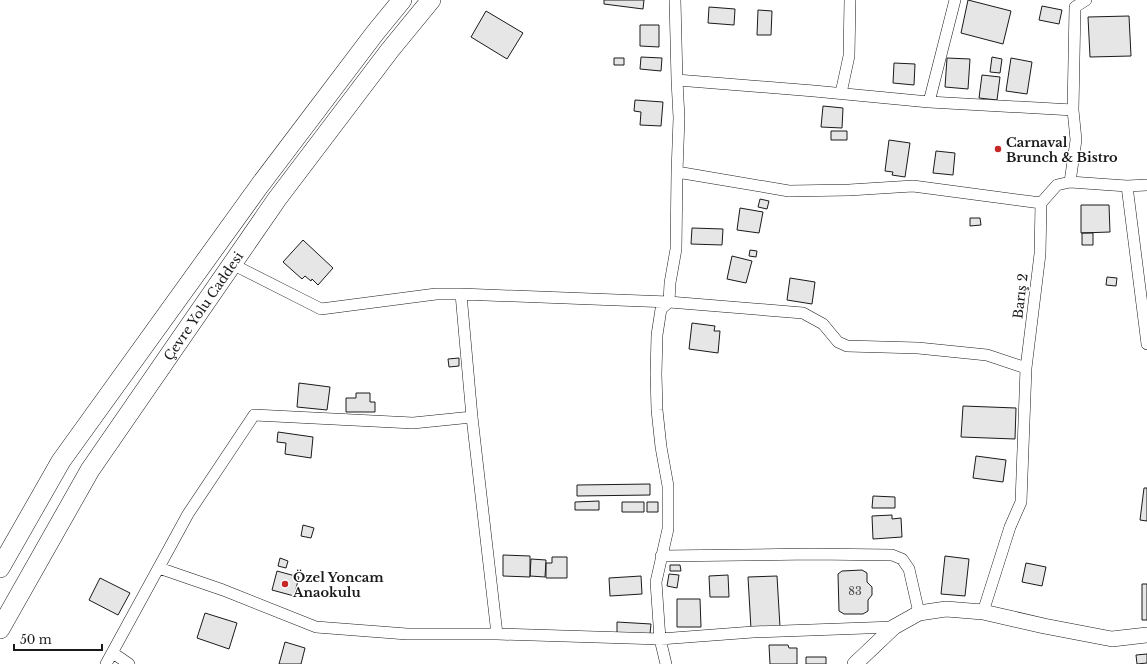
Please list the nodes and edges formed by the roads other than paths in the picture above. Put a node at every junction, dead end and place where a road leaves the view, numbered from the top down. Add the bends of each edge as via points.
1 (402, 0) edge
2 (432, 0) edge
3 (676, 0) edge
4 (850, 0) edge
5 (955, 0) edge
6 (1081, 1) edge
7 (677, 80) junction
8 (841, 93) junction
9 (929, 102) junction
10 (1073, 110) junction
11 (677, 172) junction
12 (1070, 182) junction
13 (1147, 185) edge
14 (1127, 186) junction
15 (1042, 203) junction
16 (232, 264) junction
17 (461, 294) junction
18 (669, 302) junction
19 (1147, 344) edge
20 (1026, 368) junction
21 (472, 416) junction
22 (661, 556) junction
23 (0, 568) edge
24 (159, 568) junction
25 (983, 612) junction
26 (919, 613) junction
27 (894, 627) junction
28 (0, 629) edge
29 (498, 634) junction
30 (1147, 636) edge
31 (660, 639) junction
32 (113, 653) junction
33 (106, 664) edge
34 (129, 664) edge
35 (666, 664) edge
36 (855, 664) edge

1 - 23 highway, Çevre Yolu Caddesi via 265,179 61,461
2 - 16 highway, Çevre Yolu Caddesi via 390,50 277,199
3 - 7 street
4 - 8 street via 849,56
5 - 9 street
6 - 10 street via 1075,7
7 - 8 street
7 - 11 street
8 - 9 street
9 - 10 street
10 - 12 street via 1076,140
11 - 15 street via 789,191 913,186
11 - 18 street via 676,249
12 - 14 street
12 - 15 street via 1057,185
13 - 14 street
14 - 19 street
15 - 20 street, Barış 2 via 1040,254
16 - 17 street via 321,309 436,294
16 - 28 highway, Çevre Yolu Caddesi via 90,470
17 - 18 street
17 - 21 street
18 - 20 street via 803,313 823,324 838,342 847,346 918,348 987,356
18 - 22 street via 661,309 657,335 657,410 668,486 668,529
20 - 25 street, Barış 2 via 1021,502 1010,527
21 - 24 street via 413,423 254,415 188,514
21 - 29 street
22 - 26 street via 892,555 902,559 909,569
22 - 31 street via 656,582
24 - 29 street via 316,627 407,634
24 - 32 street
25 - 26 street via 946,609
25 - 30 street via 1112,639
26 - 27 street
27 - 31 street via 753,632
27 - 36 street
29 - 31 street
31 - 35 street
32 - 33 street
32 - 34 street

